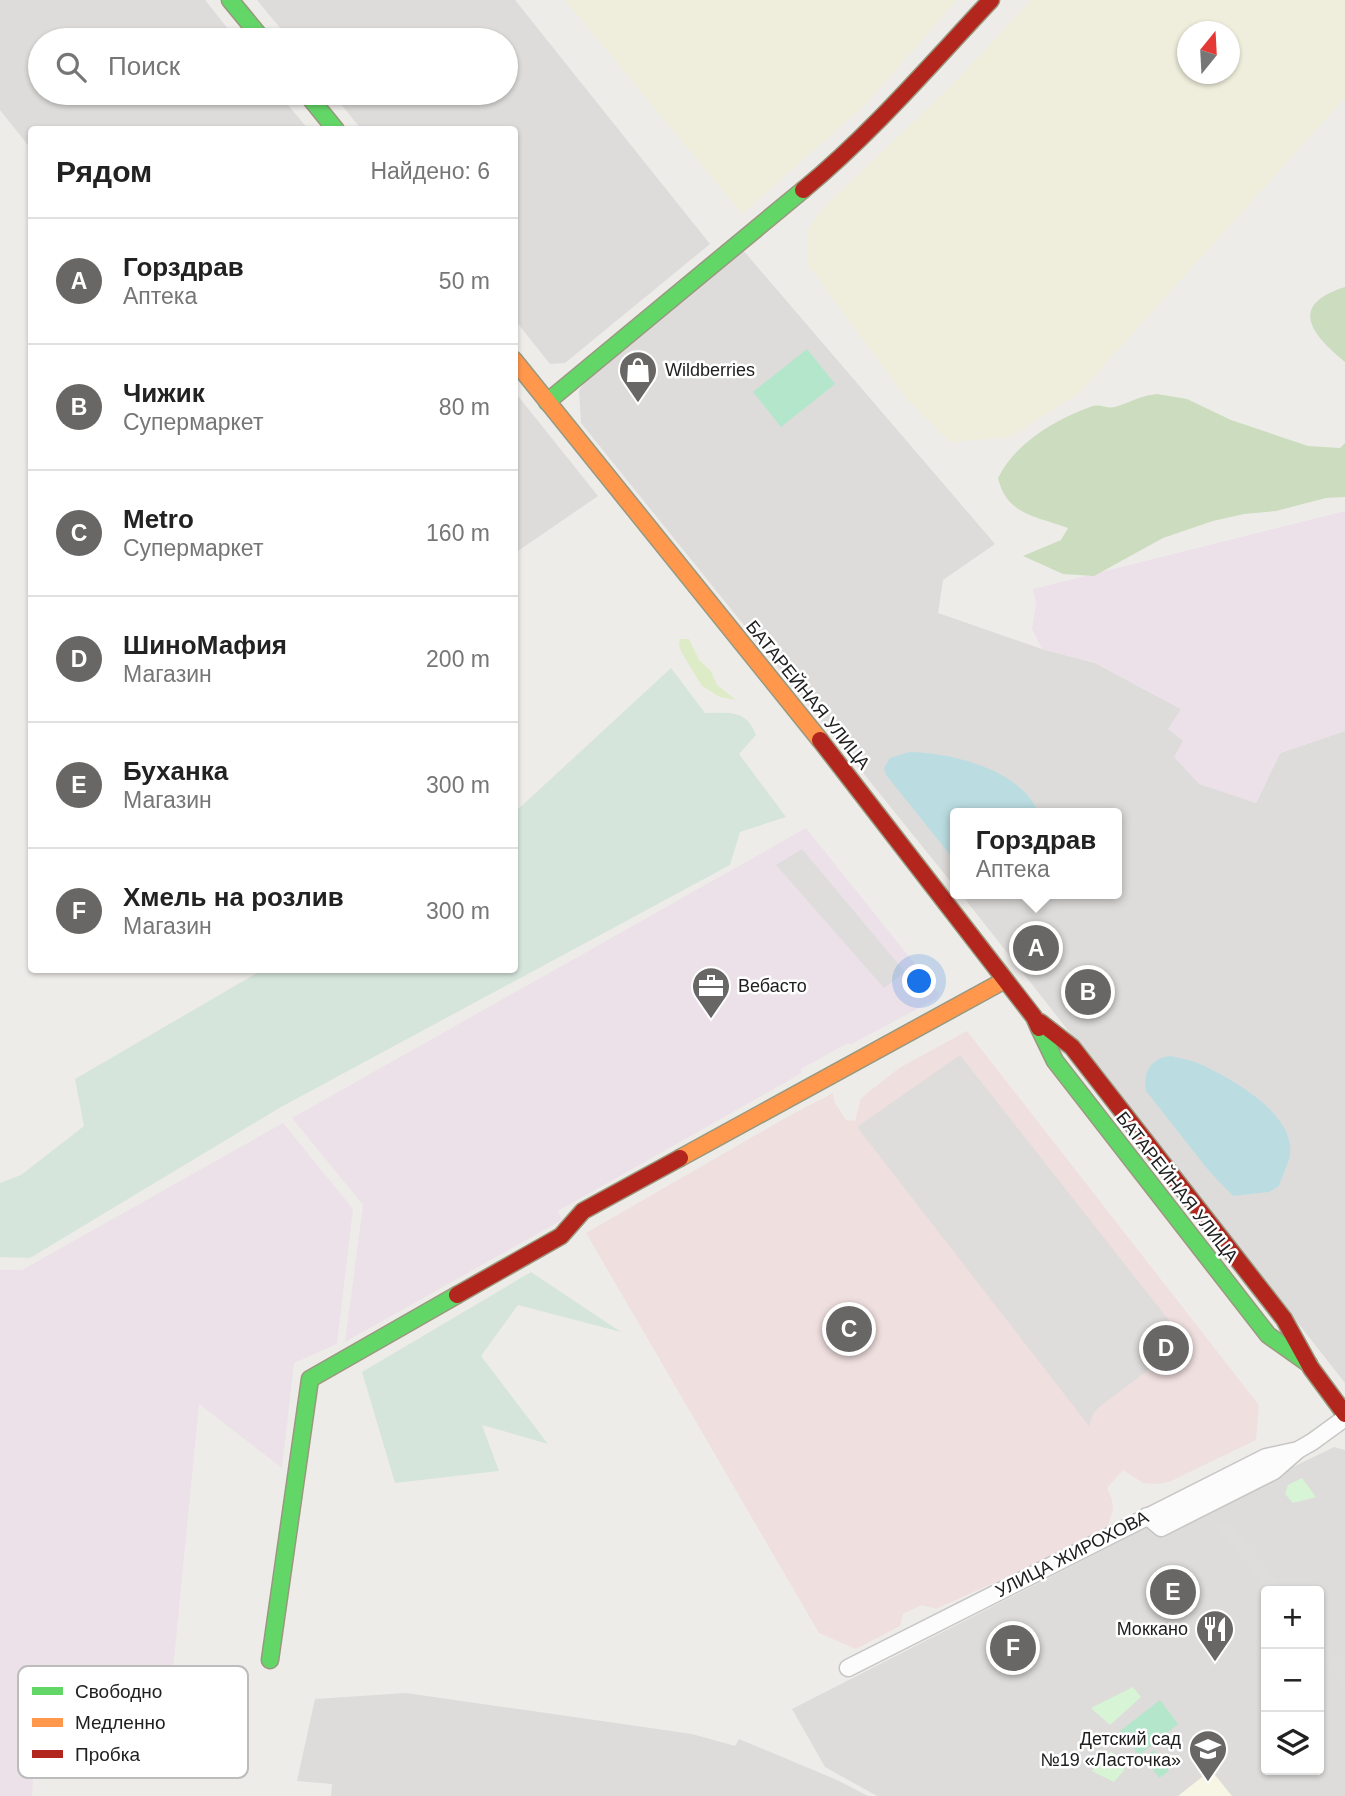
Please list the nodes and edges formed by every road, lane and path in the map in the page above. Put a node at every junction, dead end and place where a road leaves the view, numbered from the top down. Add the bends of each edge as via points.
1 (230, 0) edge
2 (991, 0) edge
3 (253, 28) edge
4 (316, 105) edge
5 (334, 126) edge
6 (518, 365) edge
7 (547, 402) junction
8 (1005, 980) junction
9 (1034, 1017) junction
10 (1309, 1364) junction
11 (1345, 1416) edge
12 (1298, 1450) junction
13 (1147, 1516) junction
14 (270, 1660) dead end
15 (848, 1668) dead end

1 - 3 main road
2 - 7 main road via 837,162
4 - 5 main road
6 - 7 main road, БАТАРЕЙНАЯ УЛИЦА
7 - 8 main road, БАТАРЕЙНАЯ УЛИЦА via 838,762
8 - 9 main road, БАТАРЕЙНАЯ УЛИЦА
8 - 14 main road via 583,1211 561,1236 310,1379
9 - 10 main road, БАТАРЕЙНАЯ УЛИЦА via 1072,1048 1284,1319
9 - 10 main road, БАТАРЕЙНАЯ УЛИЦА via 1055,1061 1268,1335
10 - 11 main road, БАТАРЕЙНАЯ УЛИЦА
11 - 12 street, УЛИЦА ЖИРОХОВА
12 - 13 street, УЛИЦА ЖИРОХОВА via 1266,1457
12 - 13 street, УЛИЦА ЖИРОХОВА via 1274,1471 1161,1528
13 - 15 street, УЛИЦА ЖИРОХОВА

